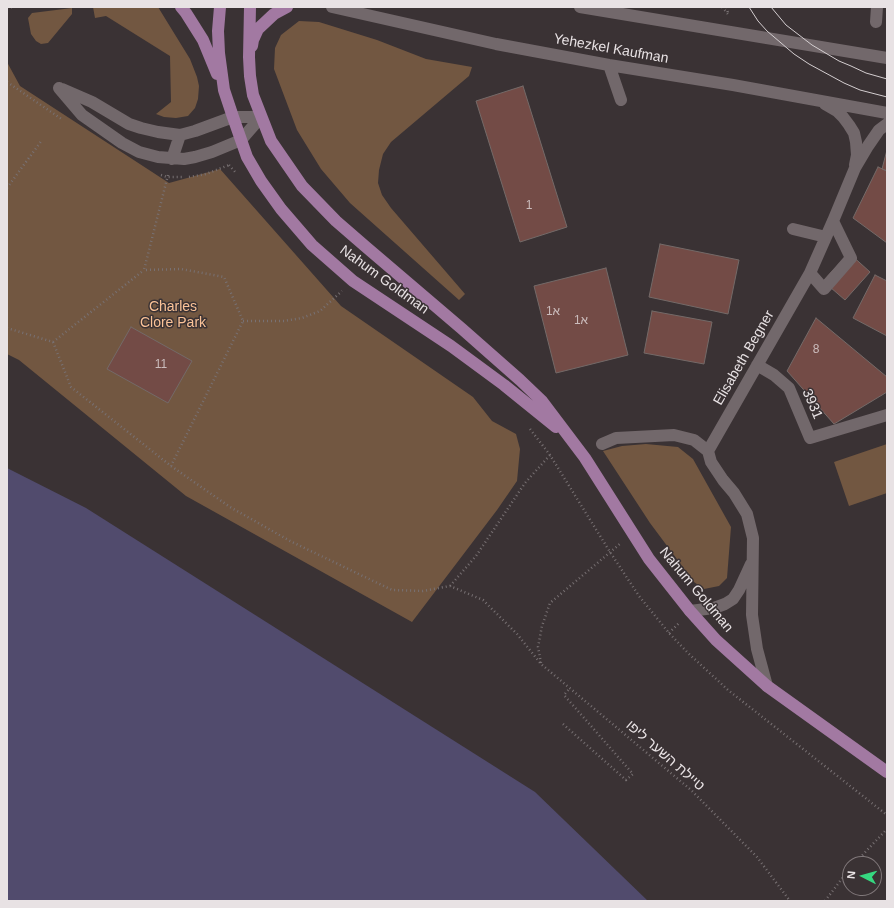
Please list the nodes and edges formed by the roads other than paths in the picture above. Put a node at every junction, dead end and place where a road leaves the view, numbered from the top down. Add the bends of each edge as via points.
1 (181, 7) edge
2 (220, 7) edge
3 (250, 7) edge
4 (287, 7) edge
5 (332, 7) edge
6 (580, 7) edge
7 (877, 7) edge
8 (876, 22) dead end
9 (249, 57) junction
10 (887, 58) edge
11 (609, 65) junction
12 (224, 90) junction
13 (621, 100) dead end
14 (818, 101) junction
15 (887, 113) edge
16 (233, 117) junction
17 (261, 117) junction
18 (887, 124) edge
19 (180, 135) junction
20 (241, 140) junction
21 (172, 158) junction
22 (855, 168) junction
23 (833, 221) junction
24 (793, 229) dead end
25 (826, 237) junction
26 (810, 273) junction
27 (757, 365) junction
28 (887, 415) edge
29 (572, 440) junction
30 (602, 444) dead end
31 (708, 452) junction
32 (753, 560) junction
33 (690, 611) junction
34 (767, 686) junction
35 (887, 772) edge

1 - 12 main road via 203,40
2 - 12 main road, Nahum Goldman via 219,53
3 - 9 main road, Nahum Goldman
4 - 9 main road via 274,14 258,29
5 - 11 street, Yehezkel Kaufman via 496,44
6 - 10 street
7 - 8 street
9 - 17 main road, Nahum Goldman via 253,95
11 - 13 street
11 - 14 street, Yehezkel Kaufman
12 - 16 main road, Nahum Goldman
14 - 15 street, Yehezkel Kaufman
14 - 22 street, Elisabeth Begner via 837,111 854,133 857,155
16 - 17 street
16 - 19 street
16 - 20 main road, Nahum Goldman
17 - 20 street
17 - 29 main road, Nahum Goldman via 271,141 302,186 336,221 520,380 542,401
18 - 22 street, Elisabeth Begner via 879,130
19 - 21 street
19 - 21 street via 129,124 92,102 59,88 82,115 122,143 139,152
20 - 21 street via 195,157
20 - 29 main road, Nahum Goldman via 247,157 261,181 312,245 353,280 451,346
22 - 23 street, Elisabeth Begner
23 - 25 street, Elisabeth Begner
23 - 26 street via 851,258 824,290
24 - 25 street
25 - 26 street, Elisabeth Begner
26 - 27 street, Elisabeth Begner
27 - 28 street, 3931 via 789,388 810,438
27 - 31 street, Elisabeth Begner
29 - 33 main road, Nahum Goldman via 649,559
30 - 31 street via 616,438 674,435 694,440
31 - 32 street via 711,462 747,514 753,538
32 - 33 street via 733,599 714,608
32 - 34 street via 752,616 757,649
33 - 34 main road, Nahum Goldman via 716,640
34 - 35 main road, Nahum Goldman

